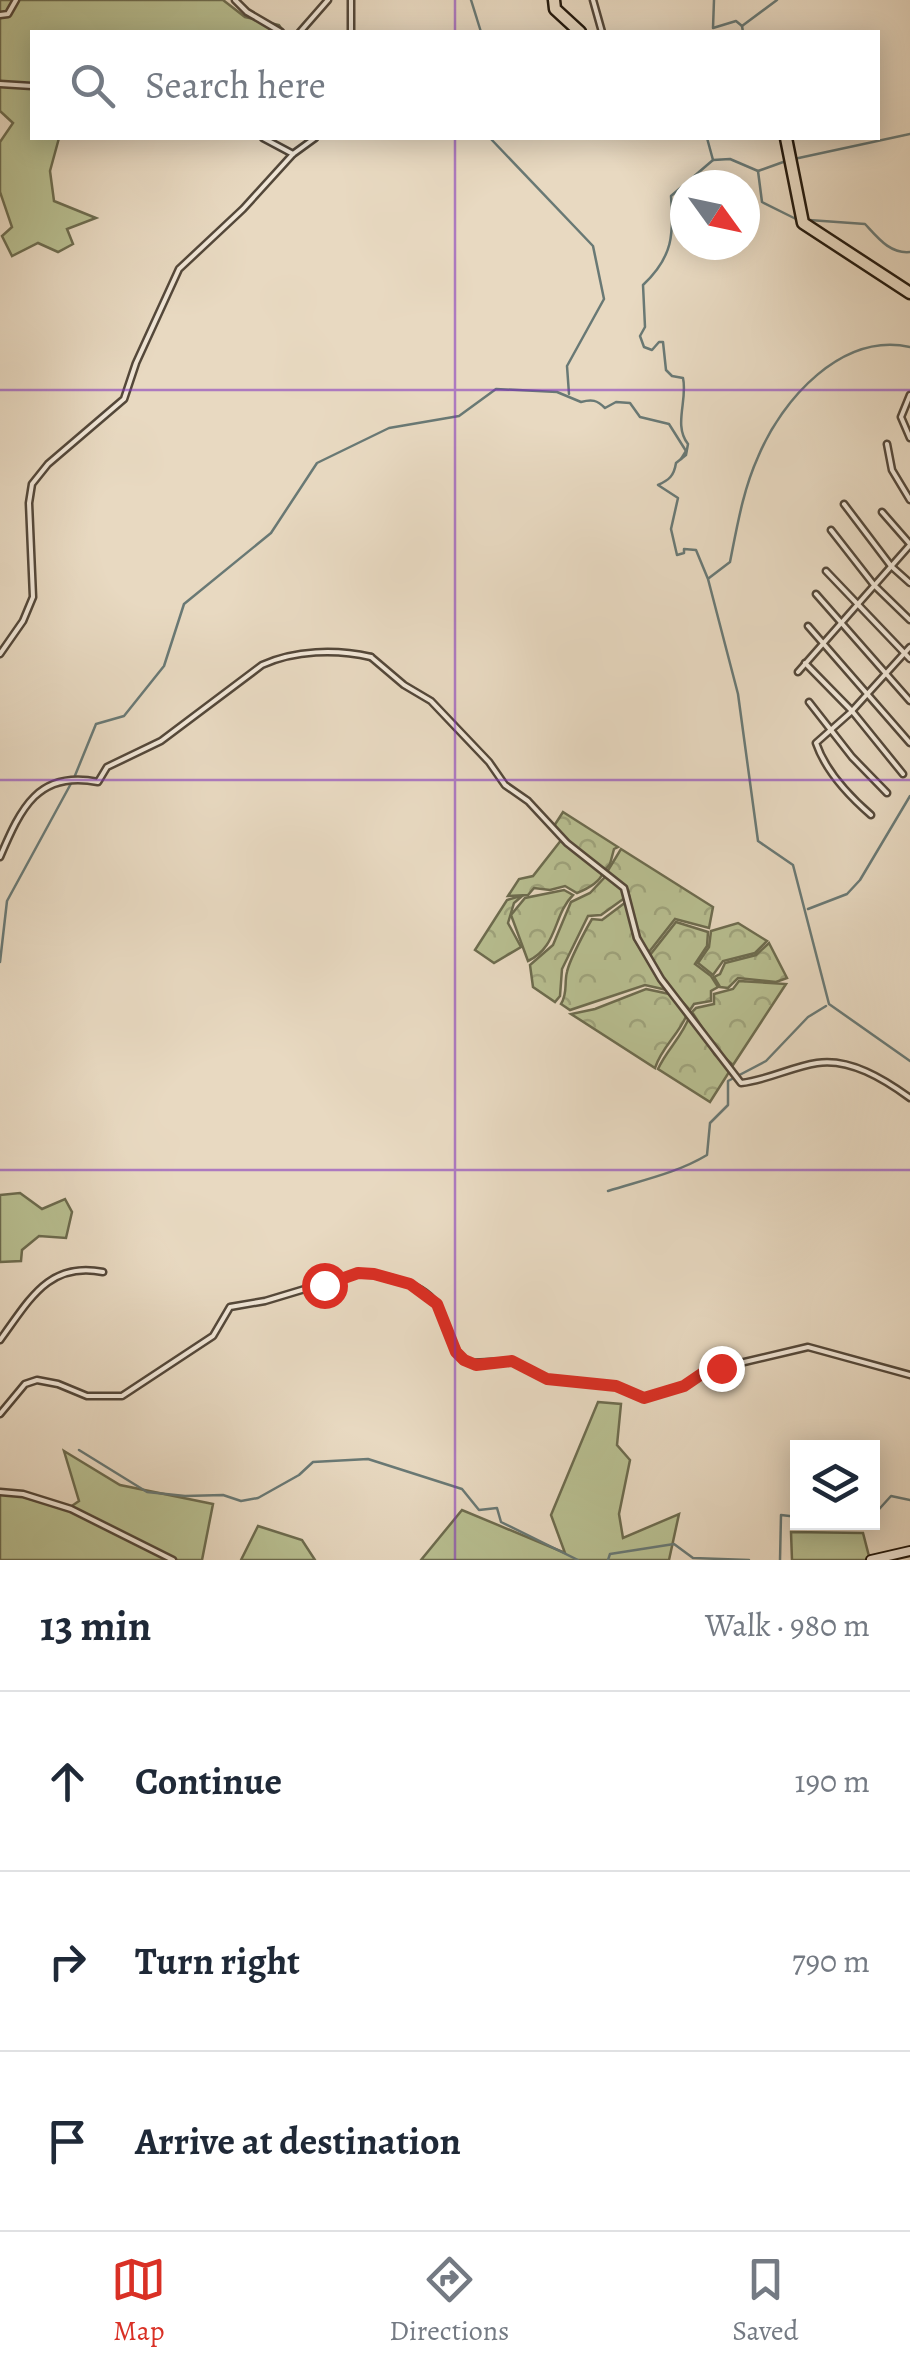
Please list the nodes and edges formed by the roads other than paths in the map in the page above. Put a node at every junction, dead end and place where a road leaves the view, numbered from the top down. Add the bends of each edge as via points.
1 (16, 0) edge
2 (236, 0) edge
3 (328, 0) edge
4 (350, 0) edge
5 (544, 0) edge
6 (594, 0) edge
7 (555, 4) edge
8 (0, 15) edge
9 (278, 30) edge
10 (302, 30) edge
11 (351, 30) edge
12 (578, 30) edge
13 (602, 30) edge
14 (0, 84) edge
15 (30, 86) edge
16 (267, 140) edge
17 (313, 140) edge
18 (786, 140) edge
19 (293, 154) junction
20 (910, 293) edge
21 (910, 395) edge
22 (910, 438) edge
23 (888, 444) dead end
24 (910, 500) edge
25 (844, 504) dead end
26 (882, 512) dead end
27 (831, 530) dead end
28 (910, 545) edge
29 (891, 566) junction
30 (826, 571) dead end
31 (910, 583) edge
32 (874, 585) junction
33 (816, 594) dead end
34 (857, 604) junction
35 (910, 620) edge
36 (840, 624) junction
37 (808, 626) dead end
38 (823, 643) junction
39 (908, 650) edge
40 (0, 654) edge
41 (910, 659) edge
42 (806, 663) junction
43 (798, 672) dead end
44 (886, 673) junction
45 (868, 693) junction
46 (809, 702) dead end
47 (910, 702) edge
48 (852, 711) junction
49 (832, 730) junction
50 (910, 742) edge
51 (903, 774) dead end
52 (887, 793) dead end
53 (871, 815) dead end
54 (0, 857) edge
55 (910, 1098) edge
56 (103, 1272) dead end
57 (0, 1340) edge
58 (910, 1375) edge
59 (0, 1414) edge
60 (0, 1492) edge
61 (910, 1551) edge
62 (174, 1560) edge
63 (871, 1560) edge

1 - 8 street
2 - 9 street
3 - 10 street
4 - 11 street
5 - 7 street
6 - 13 street
7 - 12 main road
14 - 15 street
16 - 19 street
17 - 19 street
18 - 20 main road via 802,220
19 - 40 street via 179,269 124,398 32,484 33,597
21 - 22 street via 901,417
23 - 24 street via 892,470
25 - 29 street
26 - 28 street
27 - 32 street
28 - 29 street
29 - 31 street
29 - 32 street
30 - 34 street
32 - 34 street
32 - 35 street
33 - 36 street
34 - 36 street
34 - 39 street
36 - 38 street
36 - 44 street
37 - 38 street
38 - 42 street
38 - 45 street
39 - 41 street
39 - 44 street
42 - 43 street
42 - 48 street
44 - 45 street
44 - 47 street
45 - 48 street
45 - 50 street
46 - 49 street
48 - 49 street
48 - 51 street
49 - 52 street
49 - 53 street via 816,744 820,755
54 - 55 street via 15,821 42,788 74,778 98,782 107,767 162,741 262,665 302,654 370,657 436,706 505,785 626,891 636,938 741,1083 839,1063
56 - 57 street via 54,1275
58 - 59 street via 808,1347 706,1371 684,1386 641,1398 616,1386 547,1379 512,1361 470,1363 456,1352 432,1299 410,1284 358,1273 230,1307 213,1336 122,1396 88,1396 37,1380 25,1384
60 - 62 street via 70,1509
61 - 63 main road

